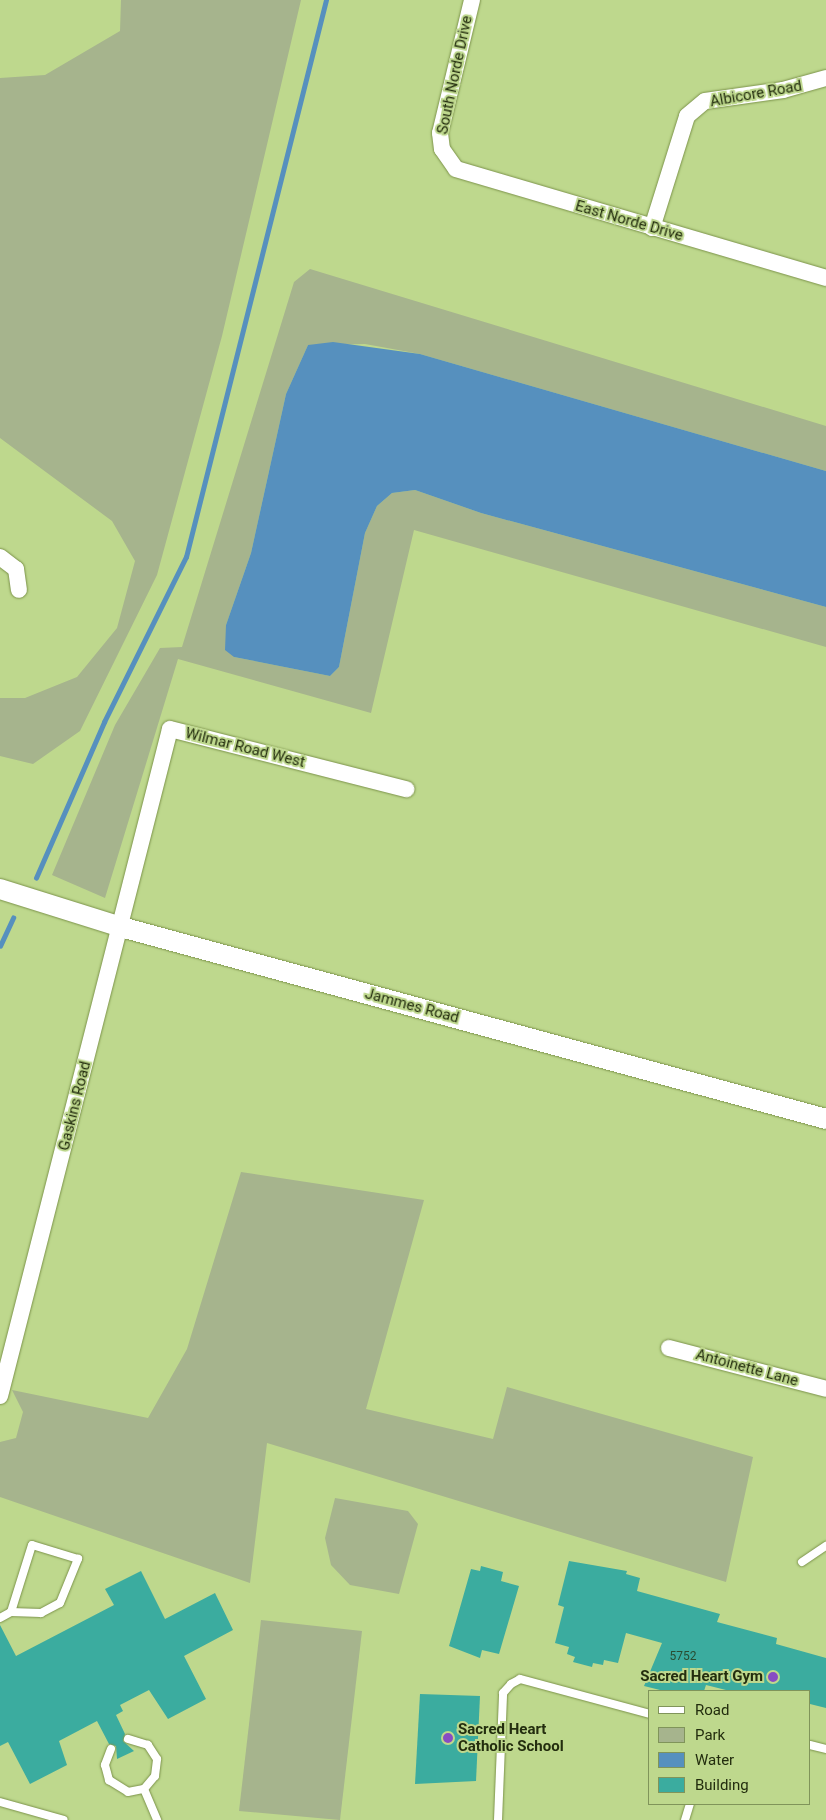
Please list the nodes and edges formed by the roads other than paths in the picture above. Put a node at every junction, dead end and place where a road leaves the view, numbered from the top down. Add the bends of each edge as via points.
1 (472, 0) edge
2 (826, 78) edge
3 (442, 149) joint
4 (652, 228) junction
5 (826, 278) edge
6 (0, 557) edge
7 (19, 590) dead end
8 (406, 789) dead end
9 (148, 816) joint
10 (0, 889) edge
11 (121, 927) junction
12 (826, 1119) edge
13 (669, 1348) dead end
14 (826, 1389) edge
15 (0, 1396) edge
16 (826, 1546) edge
17 (802, 1562) dead end
18 (11, 1612) junction
19 (0, 1618) edge
20 (648, 1713) edge
21 (128, 1739) dead end
22 (811, 1745) edge
23 (111, 1749) dead end
24 (826, 1749) edge
25 (144, 1789) junction
26 (0, 1802) edge
27 (690, 1805) edge
28 (64, 1820) edge
29 (157, 1820) edge
30 (498, 1820) edge
31 (686, 1820) edge

1 - 3 street, South Norde Drive via 440,133
2 - 4 street, Albicore Road via 783,90 705,101 687,116
3 - 4 street, East Norde Drive via 448,162 468,176
4 - 5 street, East Norde Drive
6 - 7 street via 16,569
8 - 9 street, Wilmar Road West via 170,729
9 - 11 street, Gaskins Road
10 - 11 street, Jammes Road
11 - 12 street, Jammes Road
11 - 15 street, Gaskins Road
13 - 14 street, Antoinette Lane
16 - 17 lane
18 - 18 lane via 41,1613 60,1603 78,1559 32,1545
18 - 19 lane
20 - 30 lane via 520,1679 510,1684 503,1693
21 - 25 lane via 148,1745 157,1759 156,1776
22 - 24 lane
23 - 25 lane via 105,1765 109,1780 121,1790
25 - 29 lane
26 - 28 lane
27 - 31 lane

